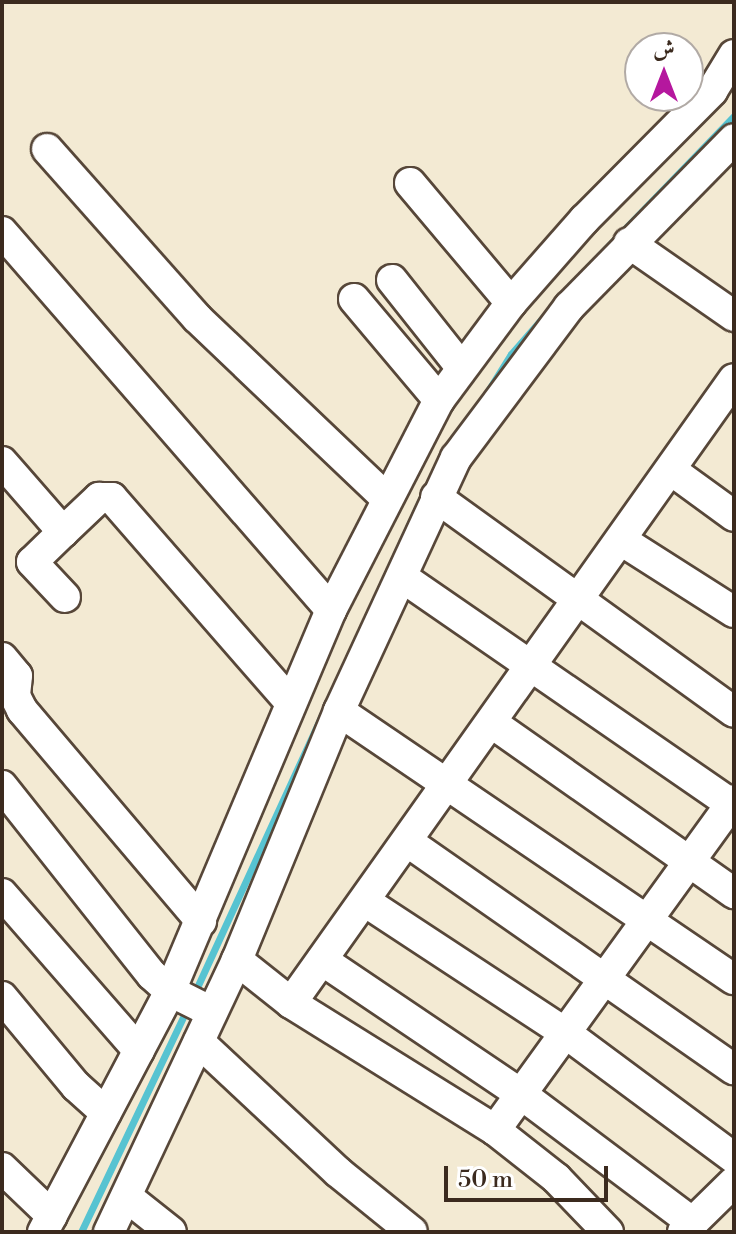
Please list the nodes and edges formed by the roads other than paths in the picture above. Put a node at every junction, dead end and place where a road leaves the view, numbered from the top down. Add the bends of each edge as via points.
1 (734, 55) edge
2 (734, 139) edge
3 (47, 149) dead end
4 (410, 183) dead end
5 (2, 232) edge
6 (629, 243) junction
7 (392, 280) dead end
8 (354, 299) dead end
9 (511, 303) junction
10 (734, 316) edge
11 (461, 367) junction
12 (728, 399) edge
13 (439, 400) junction
14 (2, 462) edge
15 (671, 470) junction
16 (436, 497) junction
17 (387, 499) junction
18 (734, 516) edge
19 (63, 532) junction
20 (621, 540) junction
21 (402, 577) junction
22 (65, 597) dead end
23 (578, 604) junction
24 (331, 610) junction
25 (734, 612) edge
26 (2, 658) edge
27 (530, 667) junction
28 (291, 703) junction
29 (339, 711) junction
30 (734, 712) edge
31 (492, 723) junction
32 (449, 783) junction
33 (2, 786) edge
34 (733, 803) edge
35 (408, 842) junction
36 (687, 865) junction
37 (734, 893) edge
38 (2, 894) edge
39 (366, 902) junction
40 (649, 919) junction
41 (201, 921) junction
42 (237, 960) junction
43 (322, 960) junction
44 (608, 977) junction
45 (734, 979) edge
46 (2, 997) edge
47 (191, 1001) junction
48 (291, 1003) junction
49 (567, 1034) junction
50 (199, 1042) junction
51 (139, 1051) junction
52 (734, 1069) edge
53 (521, 1094) junction
54 (106, 1113) junction
55 (495, 1130) junction
56 (734, 1158) edge
57 (2, 1168) edge
58 (734, 1182) edge
59 (127, 1197) junction
60 (47, 1224) edge
61 (688, 1228) edge
62 (109, 1232) edge
63 (171, 1232) edge
64 (412, 1232) edge
65 (608, 1232) edge

1 - 9 street via 692,114 584,220
2 - 6 street
3 - 17 street via 197,318
4 - 9 street
5 - 24 street
6 - 10 street
6 - 16 street via 524,364 456,458
7 - 11 street
8 - 13 street
9 - 11 street
11 - 13 street
12 - 15 street
13 - 17 street
14 - 19 street
15 - 18 street
15 - 20 street
16 - 21 street
16 - 23 street
17 - 24 street
19 - 22 street via 32,562
19 - 28 street via 99,498 112,498
20 - 23 street
20 - 25 street
21 - 27 street
21 - 29 street
23 - 27 street
23 - 30 street
24 - 28 street
26 - 41 street via 17,676 15,696 22,710
27 - 31 street
27 - 34 street
28 - 41 street
29 - 32 street
29 - 42 street
31 - 32 street
31 - 36 street
32 - 35 street
32 - 40 street
33 - 47 street
34 - 36 street
35 - 39 street
35 - 44 street
36 - 37 street
36 - 40 street
38 - 51 street
39 - 43 street
39 - 49 street
40 - 44 street
40 - 45 street
41 - 47 street
42 - 47 street
42 - 48 street
43 - 48 street
43 - 53 street
44 - 49 street
44 - 52 street
46 - 54 street via 76,1086
47 - 50 street
47 - 51 street
48 - 55 street
49 - 53 street
49 - 56 street
50 - 59 street
50 - 64 street via 338,1172
51 - 54 street
53 - 55 street
53 - 61 street
54 - 60 street
55 - 65 street via 556,1178
57 - 60 street
58 - 61 street
59 - 62 street
59 - 63 street

